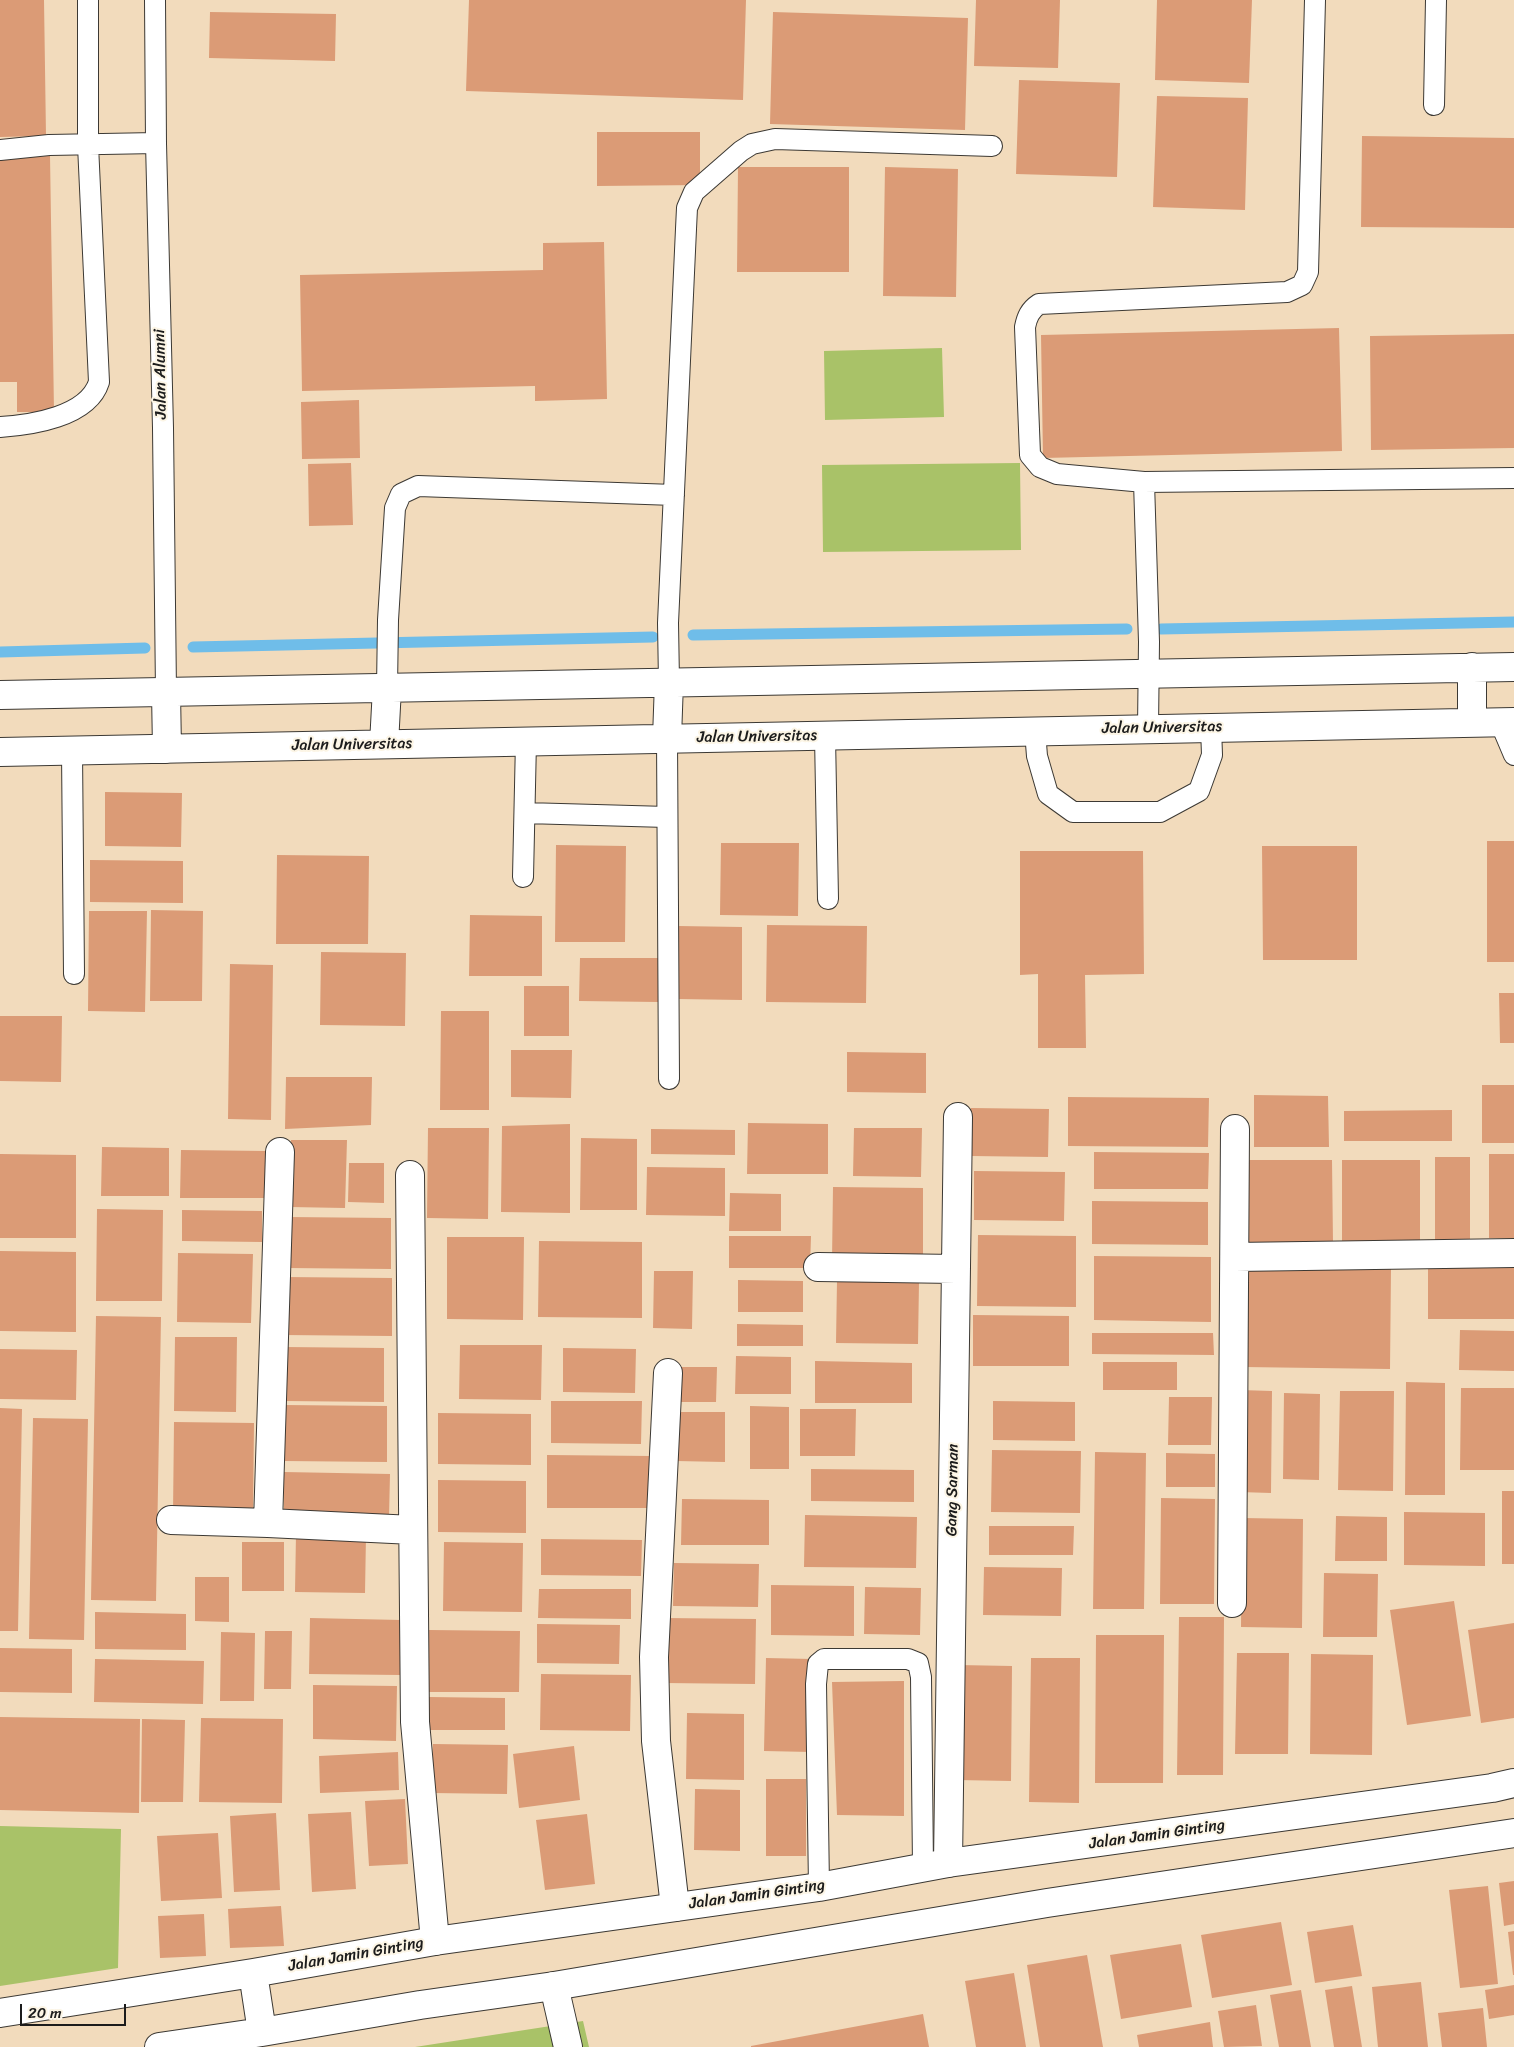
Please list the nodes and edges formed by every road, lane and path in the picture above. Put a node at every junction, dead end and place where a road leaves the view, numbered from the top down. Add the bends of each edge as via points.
1 (88, 0) edge
2 (155, 0) edge
3 (1315, 0) edge
4 (1436, 0) edge
5 (1434, 105) dead end
6 (156, 143) junction
7 (88, 144) junction
8 (992, 146) dead end
9 (0, 150) edge
10 (0, 427) edge
11 (1514, 478) edge
12 (1144, 482) junction
13 (674, 495) junction
14 (1514, 667) edge
15 (1472, 668) junction
16 (1149, 674) junction
17 (669, 682) junction
18 (388, 688) junction
19 (166, 692) junction
20 (0, 695) edge
21 (1507, 722) edge
22 (1472, 723) junction
23 (1211, 727) junction
24 (1148, 728) junction
25 (1035, 732) junction
26 (825, 736) junction
27 (667, 738) junction
28 (526, 741) junction
29 (384, 744) junction
30 (166, 749) junction
31 (72, 751) junction
32 (0, 752) edge
33 (1514, 755) edge
34 (525, 813) junction
35 (667, 818) junction
36 (523, 877) dead end
37 (828, 899) dead end
38 (74, 974) dead end
39 (670, 1079) dead end
40 (958, 1117) dead end
41 (1235, 1129) dead end
42 (280, 1152) dead end
43 (410, 1175) dead end
44 (1514, 1253) edge
45 (1235, 1257) junction
46 (818, 1267) dead end
47 (956, 1269) junction
48 (668, 1373) dead end
49 (171, 1520) dead end
50 (268, 1523) junction
51 (413, 1530) junction
52 (1232, 1603) dead end
53 (1514, 1783) edge
54 (1514, 1833) edge
55 (936, 1865) junction
56 (819, 1888) junction
57 (675, 1907) junction
58 (435, 1941) junction
59 (253, 1973) junction
60 (554, 1986) junction
61 (0, 2013) edge
62 (262, 2032) junction
63 (159, 2047) edge
64 (568, 2047) edge

1 - 7 lane
2 - 6 lane, Jalan Alumni
3 - 12 lane via 1308,272 1302,285 1287,292 1039,304 1027,317 1030,455 1040,467 1057,474
4 - 5 lane
6 - 7 lane
6 - 19 lane, Jalan Alumni
7 - 9 lane
7 - 10 lane via 99,376 96,390 89,399 63,415
8 - 13 lane via 775,139 752,144 740,151 694,192 687,208
11 - 12 lane
12 - 16 lane
13 - 17 lane via 668,623
13 - 18 lane via 418,486 402,494 395,508
14 - 15 street
15 - 16 street
15 - 22 street
16 - 17 street
16 - 24 lane
17 - 18 street
17 - 27 street
18 - 19 street
18 - 29 street
19 - 20 street
19 - 30 street, Jalan Alumni
21 - 22 street, Jalan Universitas
21 - 33 lane
22 - 23 street, Jalan Universitas
23 - 24 street, Jalan Universitas
23 - 25 lane via 1212,755 1199,791 1160,812 1073,812 1048,794 1036,756
24 - 25 street, Jalan Universitas
25 - 26 street, Jalan Universitas
26 - 27 street, Jalan Universitas
26 - 37 lane
27 - 28 street, Jalan Universitas
27 - 35 lane
28 - 29 street, Jalan Universitas
28 - 34 lane
29 - 30 street, Jalan Universitas
30 - 31 street, Jalan Universitas
31 - 32 street, Jalan Universitas
31 - 38 lane
34 - 35 lane
34 - 36 lane
35 - 39 lane
40 - 47 street, Gang Sarman
41 - 45 street
42 - 50 street
43 - 51 street
44 - 45 street
45 - 52 street
46 - 47 street
47 - 55 street, Gang Sarman
48 - 57 street via 654,1657 656,1741
49 - 50 street
50 - 51 street
51 - 58 street via 415,1722
53 - 55 street, Jalan Jamin Ginting
54 - 60 street via 1047,1903
55 - 56 street, Jalan Jamin Ginting
55 - 56 lane via 918,1663 908,1659 824,1659 818,1664 816,1684
56 - 57 street, Jalan Jamin Ginting
57 - 58 street, Jalan Jamin Ginting
58 - 59 street, Jalan Jamin Ginting
59 - 61 street, Jalan Jamin Ginting
59 - 62 street
60 - 62 street
60 - 64 street
62 - 63 street

